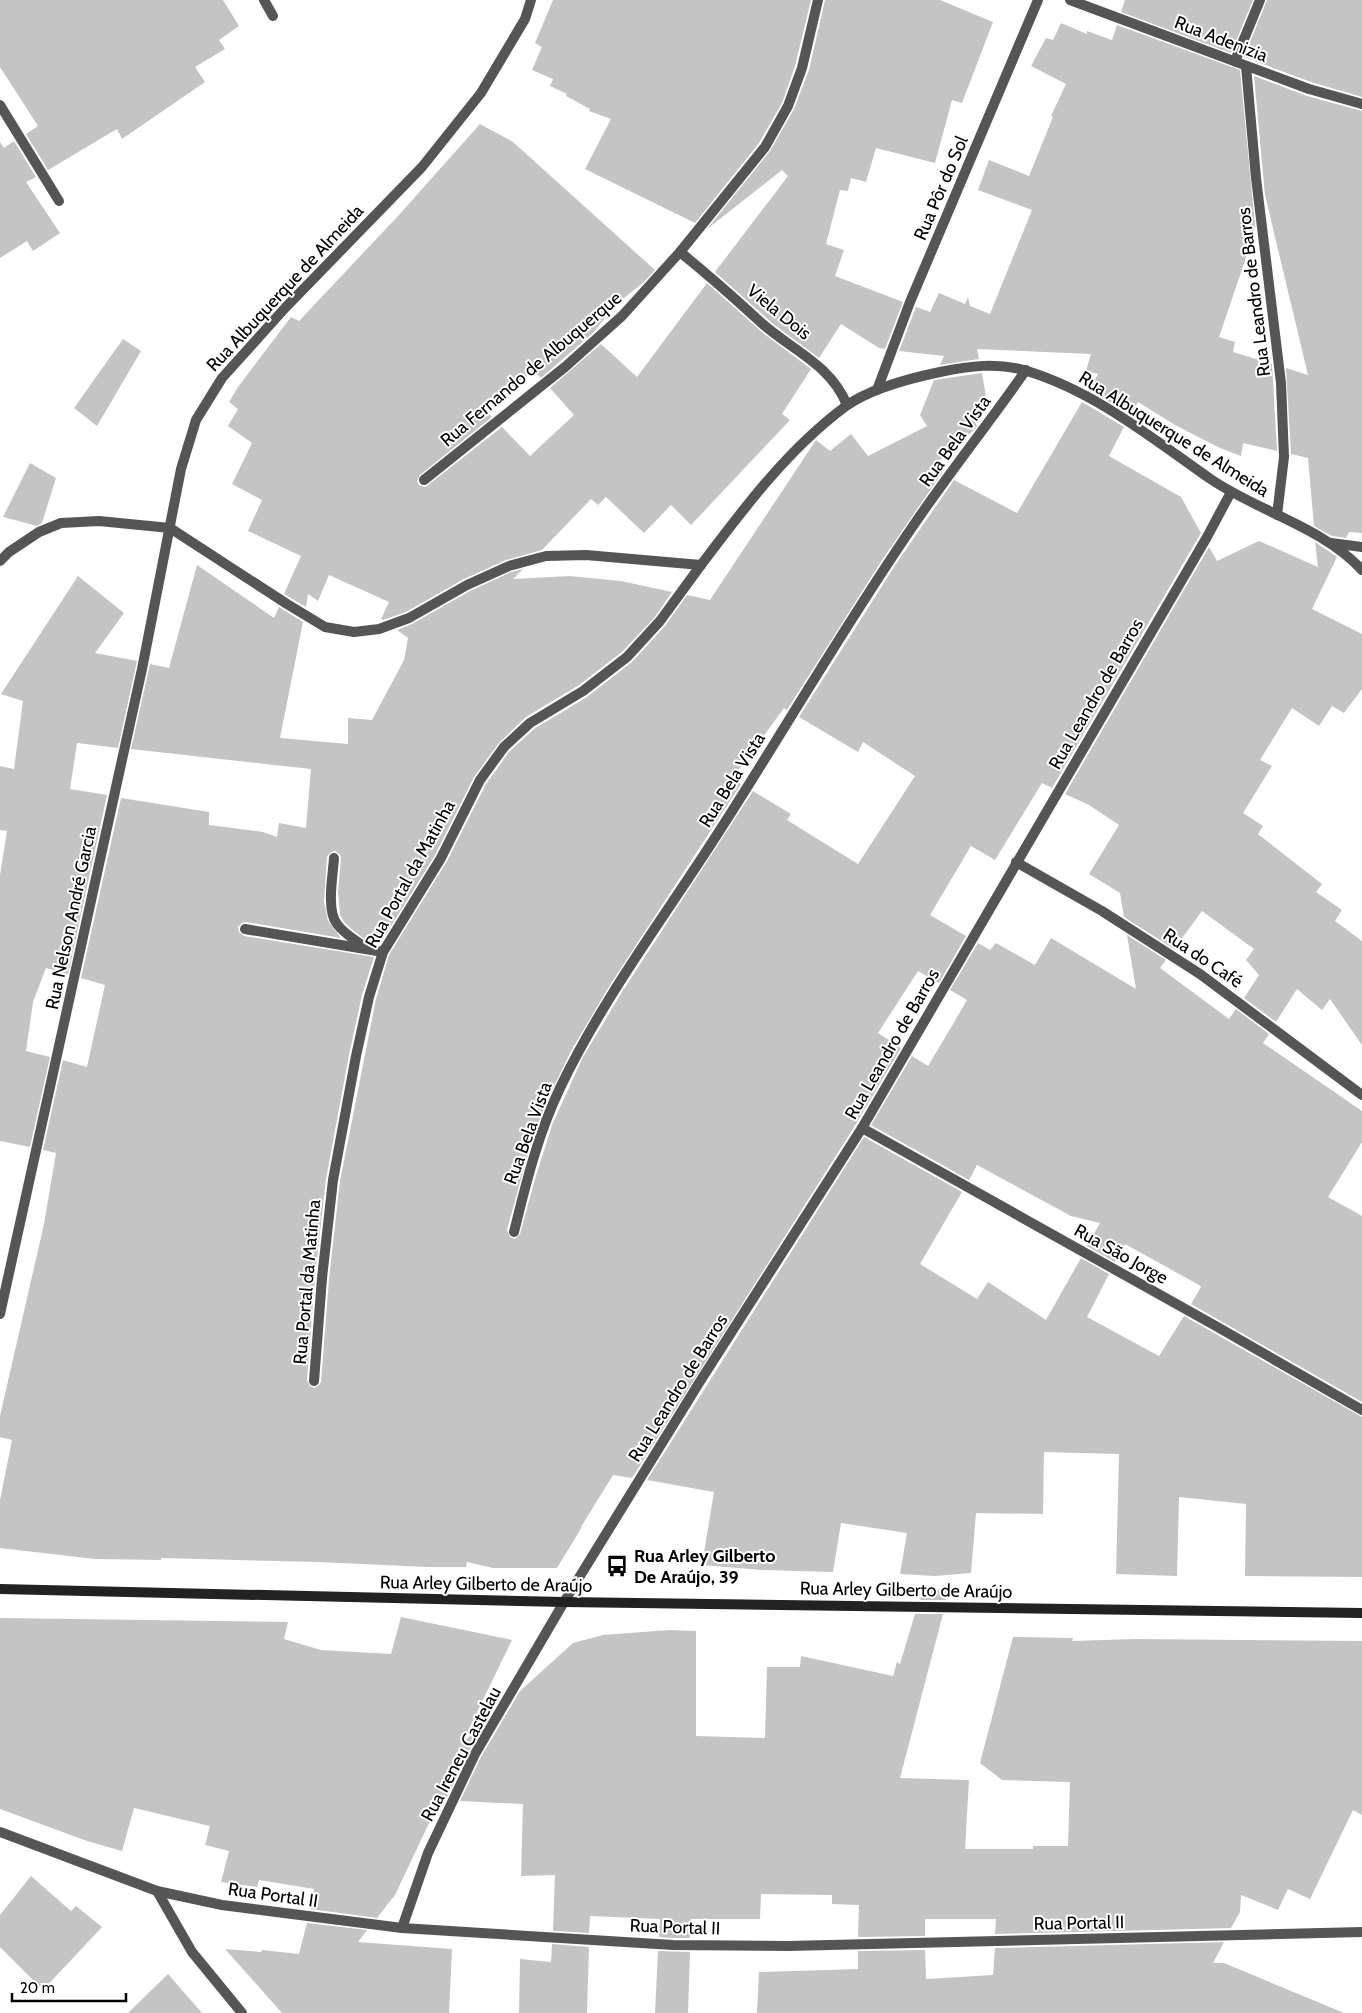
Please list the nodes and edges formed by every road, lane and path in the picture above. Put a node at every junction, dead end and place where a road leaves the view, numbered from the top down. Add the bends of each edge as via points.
1 (264, 0) edge
2 (531, 0) edge
3 (818, 0) edge
4 (1038, 0) edge
5 (1070, 0) edge
6 (1260, 0) edge
7 (273, 16) dead end
8 (1235, 61) junction
9 (1246, 66) junction
10 (1362, 104) edge
11 (0, 105) edge
12 (59, 201) dead end
13 (680, 252) junction
14 (1026, 370) junction
15 (877, 390) junction
16 (847, 405) junction
17 (424, 480) dead end
18 (1231, 492) junction
19 (1277, 515) junction
20 (170, 528) junction
21 (1331, 544) junction
22 (1362, 547) edge
23 (0, 561) edge
24 (701, 565) junction
25 (1362, 570) edge
26 (334, 858) dead end
27 (1016, 862) junction
28 (245, 929) dead end
29 (369, 950) junction
30 (383, 952) junction
31 (1362, 1095) edge
32 (862, 1128) junction
33 (514, 1232) dead end
34 (0, 1314) edge
35 (314, 1381) dead end
36 (1362, 1410) edge
37 (0, 1589) edge
38 (564, 1602) junction
39 (1362, 1613) edge
40 (0, 1832) edge
41 (158, 1891) junction
42 (402, 1928) junction
43 (1362, 1932) edge
44 (242, 2013) edge

1 - 7 street
2 - 20 street, Rua Albuquerque de Almeida via 525,19 481,93 422,167 222,378 196,420 181,469
3 - 13 street, Rua Fernando de Albuquerque via 802,68 788,106 765,147
4 - 15 street, Rua Pôr do Sol via 910,302
5 - 8 street, Rua Adenizia
6 - 8 street
8 - 9 street, Rua Adenizia
9 - 10 street, Rua Adenizia via 1308,89
9 - 19 street, Rua Leandro de Barros via 1281,383 1284,457
11 - 12 street
13 - 16 street, Viela Dois via 755,318 816,362 837,385
13 - 17 street, Rua Fernando de Albuquerque via 622,316
14 - 15 street, Rua Albuquerque de Almeida via 971,365
14 - 18 street, Rua Albuquerque de Almeida via 1072,388 1121,416
14 - 33 street, Rua Bela Vista via 862,602 721,829 594,1022 540,1136
15 - 16 street, Rua Albuquerque de Almeida
16 - 24 street, Rua Albuquerque de Almeida via 792,453 746,505
18 - 19 street, Rua Albuquerque de Almeida
18 - 27 street, Rua Leandro de Barros
19 - 21 street, Rua Albuquerque de Almeida
20 - 23 street via 99,521 61,522 39,532
20 - 24 street via 325,627 354,632 379,630 509,566 546,556 586,555
20 - 34 street, Rua Nelson André Garcia via 138,688
21 - 22 street
21 - 25 street, Rua Albuquerque de Almeida
24 - 30 street, Rua Portal da Matinha via 660,621 627,657 583,691 530,723 504,748 480,780 441,858
26 - 29 street via 333,918
27 - 31 street, Rua do Café via 1102,911 1200,974
27 - 32 street, Rua Leandro de Barros
28 - 29 street
29 - 30 street
30 - 35 street, Rua Portal da Matinha via 356,1056 333,1180
32 - 36 street, Rua São Jorge
32 - 38 street, Rua Leandro de Barros
37 - 38 street, Rua Arley Gilberto de Araújo
38 - 39 street, Rua Arley Gilberto de Araújo
38 - 42 street, Rua Ireneu Castelau via 475,1754 428,1853
40 - 41 street, Rua Portal II
41 - 42 street, Rua Portal II via 222,1905
41 - 44 street via 192,1952
42 - 43 street, Rua Portal II via 673,1945 788,1946

